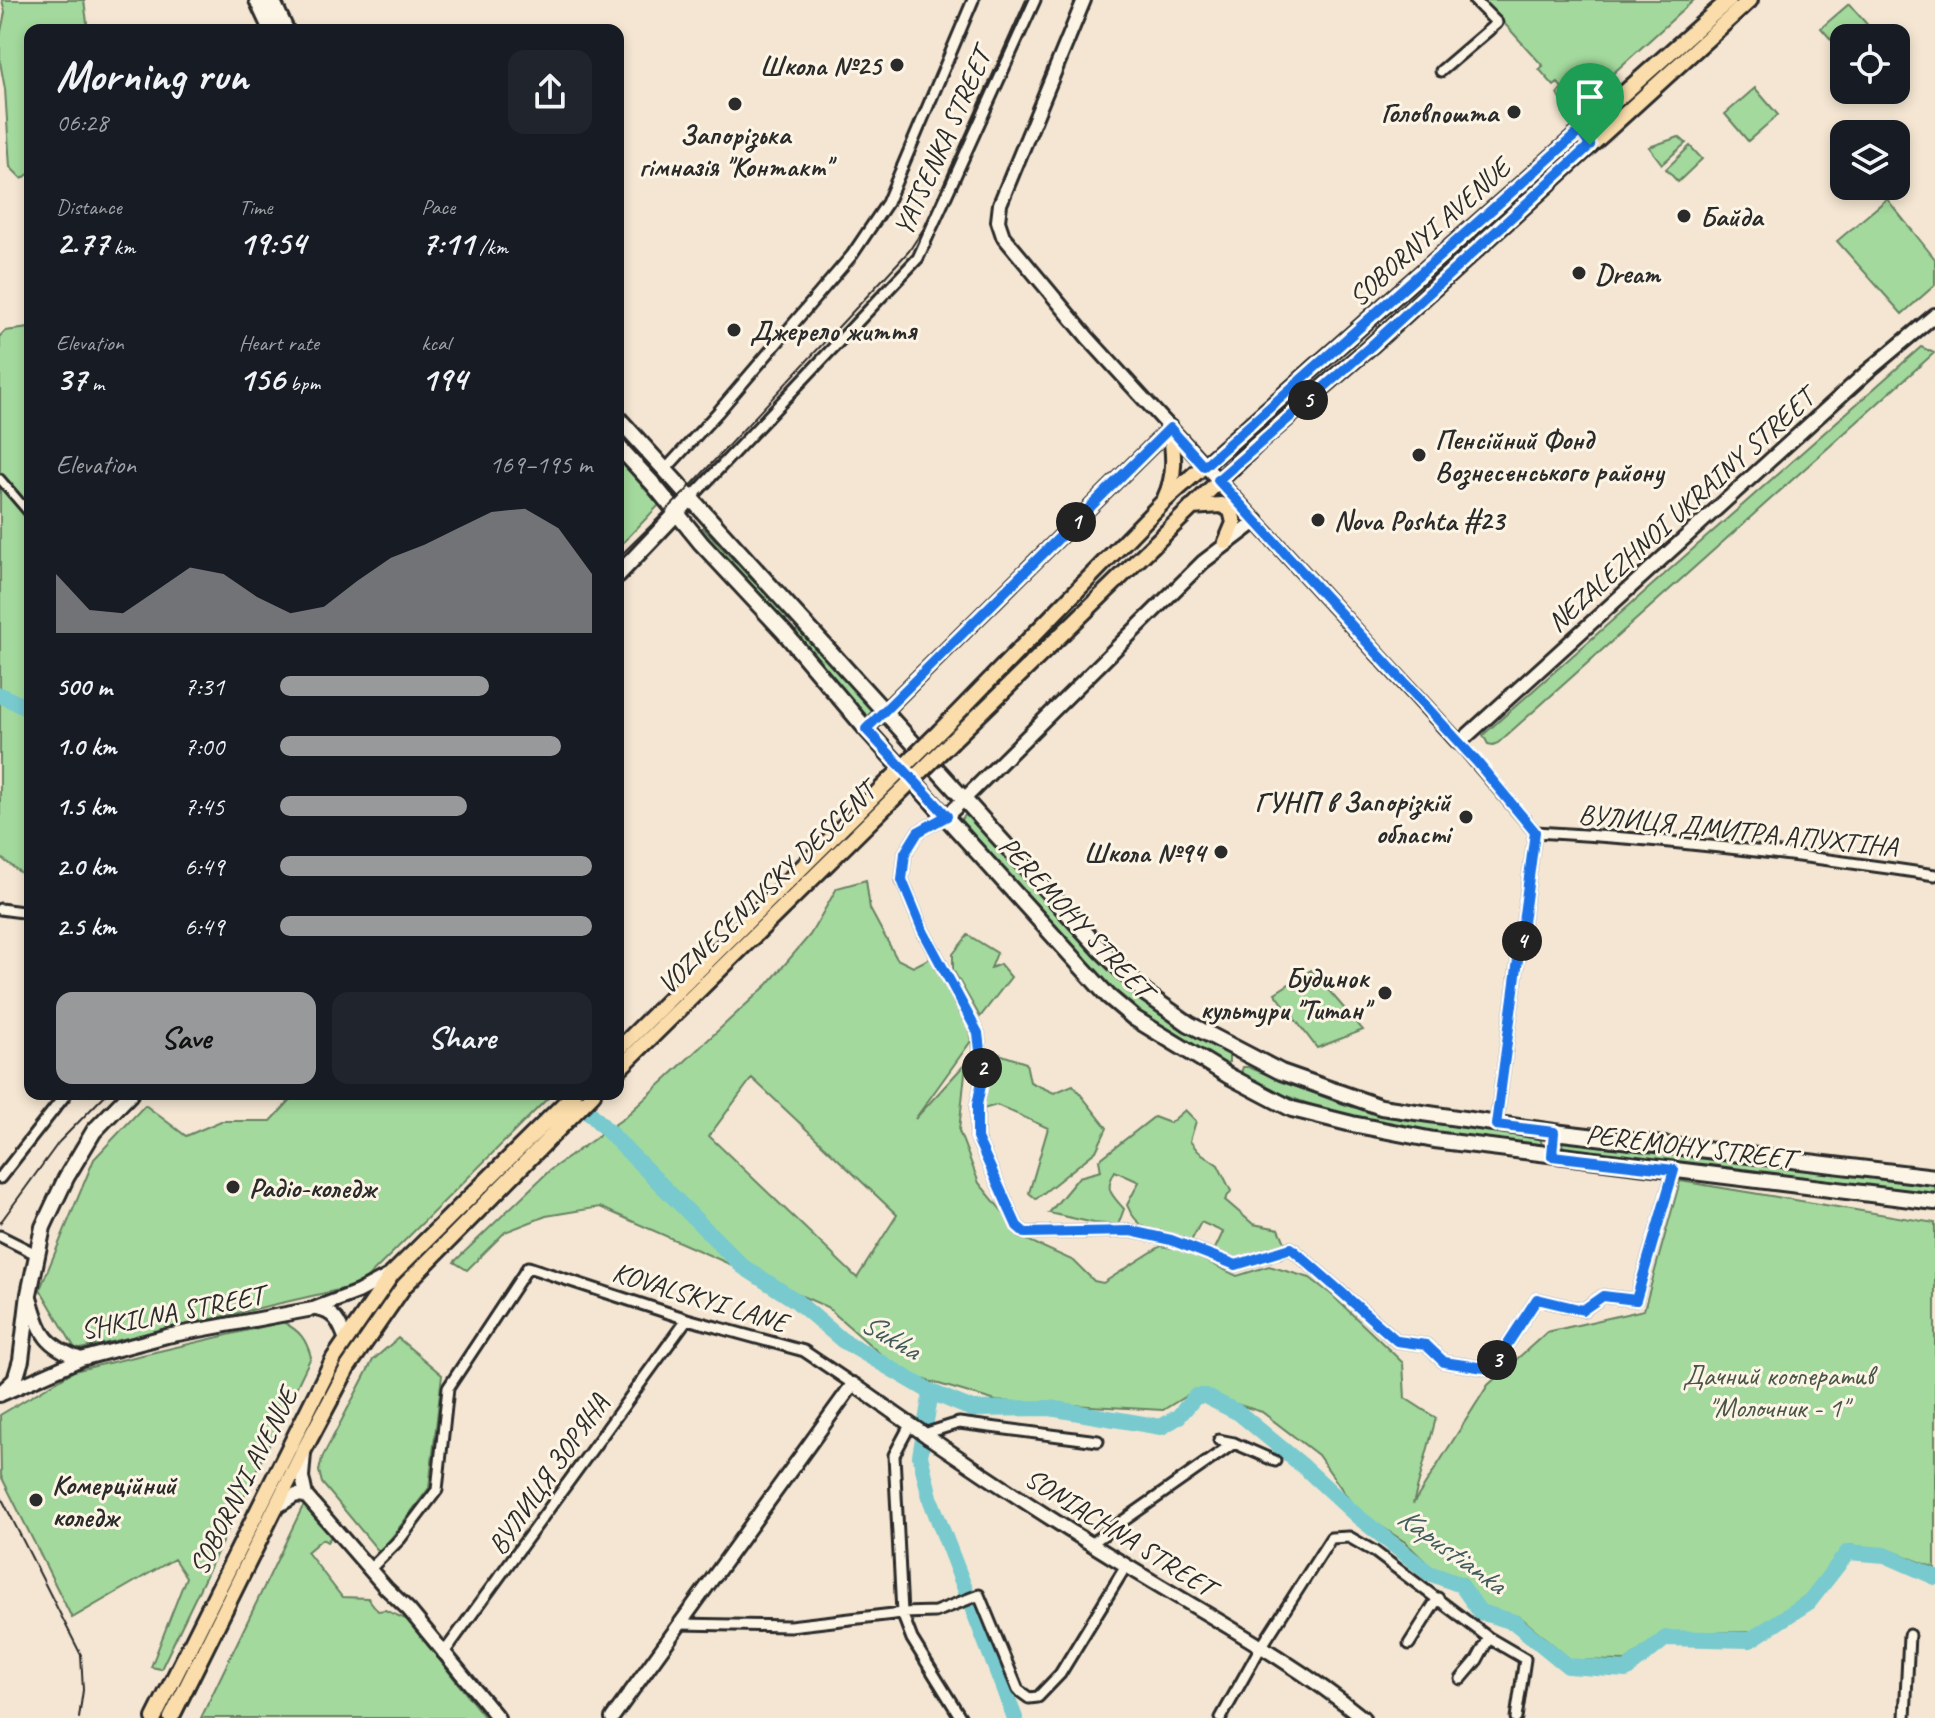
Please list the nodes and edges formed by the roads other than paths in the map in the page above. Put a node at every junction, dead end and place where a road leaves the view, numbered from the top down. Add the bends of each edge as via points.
1 (257, 0) edge
2 (272, 0) edge
3 (973, 0) edge
4 (1035, 0) edge
5 (1084, 0) edge
6 (1474, 0) edge
7 (1729, 0) edge
8 (1750, 0) edge
9 (268, 24) edge
10 (283, 24) edge
11 (1441, 71) dead end
12 (1580, 131) junction
13 (1590, 145) junction
14 (1934, 318) edge
15 (624, 425) edge
16 (1170, 428) junction
17 (624, 453) edge
18 (1204, 466) junction
19 (665, 470) junction
20 (0, 479) edge
21 (1218, 480) junction
22 (692, 497) junction
23 (1163, 502) junction
24 (24, 507) edge
25 (1191, 507) junction
26 (1231, 510) junction
27 (676, 513) junction
28 (1257, 521) junction
29 (1226, 542) junction
30 (624, 569) edge
31 (799, 616) junction
32 (784, 632) junction
33 (883, 712) junction
34 (866, 729) junction
35 (946, 736) junction
36 (1459, 743) junction
37 (966, 799) junction
38 (947, 816) junction
39 (1535, 832) junction
40 (1935, 875) edge
41 (0, 909) edge
42 (24, 912) edge
43 (624, 1044) edge
44 (1243, 1053) junction
45 (624, 1064) edge
46 (1229, 1076) junction
47 (61, 1100) edge
48 (124, 1100) edge
49 (571, 1100) edge
50 (584, 1100) edge
51 (562, 1115) junction
52 (1496, 1125) junction
53 (1554, 1132) junction
54 (1552, 1156) junction
55 (1674, 1170) junction
56 (1935, 1177) edge
57 (0, 1178) edge
58 (1935, 1202) edge
59 (0, 1236) edge
60 (36, 1254) junction
61 (392, 1274) junction
62 (29, 1294) junction
63 (313, 1309) junction
64 (687, 1319) junction
65 (346, 1340) junction
66 (81, 1359) junction
67 (853, 1384) junction
68 (0, 1394) edge
69 (912, 1427) junction
70 (927, 1438) junction
71 (1219, 1440) dead end
72 (1098, 1441) dead end
73 (1234, 1443) junction
74 (305, 1448) junction
75 (1275, 1461) dead end
76 (306, 1496) junction
77 (275, 1508) junction
78 (1095, 1547) junction
79 (1126, 1566) junction
80 (371, 1568) junction
81 (1438, 1598) junction
82 (902, 1613) junction
83 (679, 1624) junction
84 (1909, 1635) dead end
85 (1489, 1638) junction
86 (1409, 1644) dead end
87 (1262, 1648) junction
88 (443, 1654) junction
89 (1461, 1679) dead end
90 (154, 1718) edge
91 (171, 1718) edge
92 (498, 1718) edge
93 (612, 1718) edge
94 (961, 1718) edge
95 (1221, 1718) edge
96 (1363, 1718) edge
97 (1516, 1718) edge
98 (1905, 1718) edge

1 - 9 main road
2 - 10 main road
3 - 19 street via 887,203 852,255
4 - 22 street, YATSENKA STREET via 918,258
5 - 16 street via 1000,204 998,221 1003,236
6 - 11 street via 1497,23
7 - 12 main road, SOBORNYI AVENUE
8 - 13 main road, SOBORNYI AVENUE
12 - 13 main road
12 - 18 main road, SOBORNYI AVENUE
13 - 21 main road, SOBORNYI AVENUE
14 - 36 street, NEZALEZHNOI UKRAINY STREET via 1867,372
15 - 19 main road, PEREMOHY STREET
16 - 18 street
16 - 23 main road via 1172,484
16 - 33 street
17 - 27 main road, PEREMOHY STREET
18 - 21 street
18 - 23 main road, SOBORNYI AVENUE
19 - 22 main road, PEREMOHY STREET
20 - 24 street
21 - 25 main road, SOBORNYI AVENUE
21 - 28 street
22 - 27 main road, YATSENKA STREET
22 - 31 main road, PEREMOHY STREET
23 - 35 main road, VOZNESENIVSKY DESCENT
25 - 26 main road via 1221,505
25 - 35 main road, VOZNESENIVSKY DESCENT
26 - 28 street
26 - 29 main road via 1234,523
27 - 30 main road, YATSENKA STREET
27 - 32 main road, PEREMOHY STREET
28 - 29 street
28 - 36 street
29 - 37 street
31 - 32 main road
31 - 33 main road, PEREMOHY STREET
32 - 34 main road, PEREMOHY STREET
33 - 34 street
33 - 37 main road, PEREMOHY STREET
34 - 38 main road, PEREMOHY STREET
35 - 43 main road, VOZNESENIVSKY DESCENT, bridge via 880,790
35 - 45 main road, VOZNESENIVSKY DESCENT, bridge via 891,801
36 - 39 street
37 - 38 street
37 - 44 main road, PEREMOHY STREET via 1145,993
38 - 46 main road, PEREMOHY STREET via 1108,996 1161,1036
38 - 55 street via 918,832 905,853 902,880 978,1033 983,1076 977,1138 1025,1233 1131,1231 1236,1265 1291,1248 1397,1341 1426,1345 1444,1362 1491,1369 1537,1299 1583,1310 1603,1296 1636,1300
39 - 40 street, ВУЛИЦЯ ДМИТРА АПУХТІНА via 1786,852
39 - 52 street
41 - 42 street
44 - 46 main road
44 - 52 main road, PEREMOHY STREET via 1321,1088 1381,1107
46 - 54 main road, PEREMOHY STREET via 1292,1109 1352,1124
47 - 57 street
48 - 60 main road via 94,1131 66,1178
49 - 51 main road
50 - 51 main road
51 - 61 main road
51 - 74 main road, SOBORNYI AVENUE via 404,1286 348,1367
52 - 53 main road, PEREMOHY STREET
53 - 54 main road
53 - 56 main road, PEREMOHY STREET
54 - 55 main road, PEREMOHY STREET
55 - 58 main road, PEREMOHY STREET
59 - 60 street
60 - 62 main road
61 - 63 street, SHKILNA STREET
61 - 65 main road, SOBORNYI AVENUE
62 - 66 street, SHKILNA STREET via 42,1336
62 - 68 main road via 21,1360 15,1380
63 - 65 street via 334,1316
63 - 66 street, SHKILNA STREET via 167,1336
64 - 67 street, KOVALSKYI LANE via 804,1351
64 - 80 street, KOVALSKYI LANE via 528,1267 448,1388 437,1490
64 - 88 street, ВУЛИЦЯ ЗОРЯНА
65 - 90 main road, SOBORNYI AVENUE
66 - 68 street
67 - 69 street, SONIACHNA STREET
67 - 83 street
69 - 70 street, SONIACHNA STREET
69 - 82 street via 894,1455
70 - 72 street via 930,1432 959,1423
70 - 78 street, SONIACHNA STREET
71 - 73 street
73 - 75 street
73 - 78 street via 1096,1540
74 - 76 street
74 - 77 main road, SOBORNYI AVENUE
76 - 77 street via 296,1495
76 - 80 street
77 - 91 main road, SOBORNYI AVENUE
78 - 79 street, SONIACHNA STREET
79 - 82 street via 1060,1674 1038,1697 1018,1690 979,1595 935,1612
79 - 87 street, SONIACHNA STREET
80 - 88 street
81 - 85 street
81 - 86 street
81 - 87 street via 1349,1537 1331,1538
82 - 83 street via 790,1626
82 - 94 street via 912,1639
83 - 93 street
84 - 98 street
85 - 89 street
85 - 97 street via 1525,1659
87 - 95 street
87 - 96 street, SONIACHNA STREET
88 - 92 street

